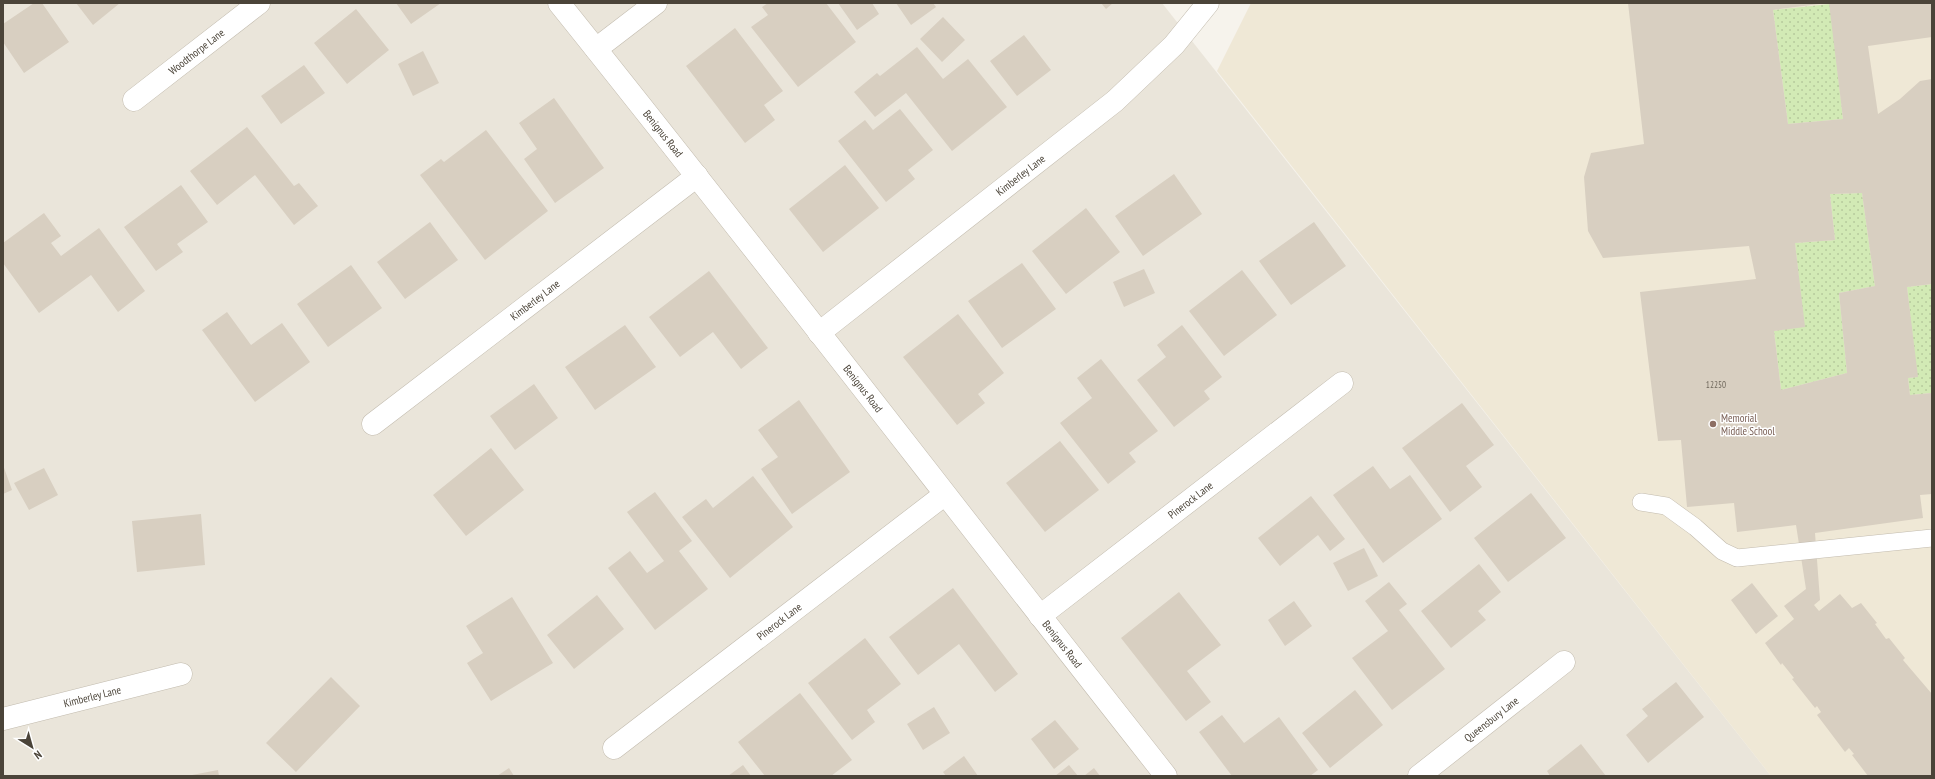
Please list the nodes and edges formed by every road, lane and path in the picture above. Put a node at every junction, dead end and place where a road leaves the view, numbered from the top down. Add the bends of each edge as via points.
1 (259, 3) edge
2 (559, 3) edge
3 (656, 3) edge
4 (1208, 3) edge
5 (596, 49) junction
6 (134, 100) dead end
7 (697, 176) junction
8 (819, 333) junction
9 (1342, 383) dead end
10 (373, 424) dead end
11 (944, 495) junction
12 (1641, 502) dead end
13 (1932, 538) edge
14 (1040, 616) junction
15 (1564, 662) dead end
16 (181, 674) dead end
17 (3, 719) edge
18 (614, 748) dead end
19 (1166, 776) edge
20 (1419, 776) edge

1 - 6 street, Woodthorpe Lane
2 - 5 street, Benignus Road
3 - 5 street
4 - 8 street, Kimberley Lane via 1174,45 1114,101
5 - 7 street, Benignus Road
7 - 8 street, Benignus Road
7 - 10 street, Kimberley Lane
8 - 11 street, Benignus Road
9 - 14 street, Pinerock Lane
11 - 14 street, Benignus Road
11 - 18 street, Pinerock Lane
12 - 13 lane via 1666,506 1722,551 1737,558
14 - 19 street, Benignus Road
15 - 20 street, Queensbury Lane
16 - 17 street, Kimberley Lane

